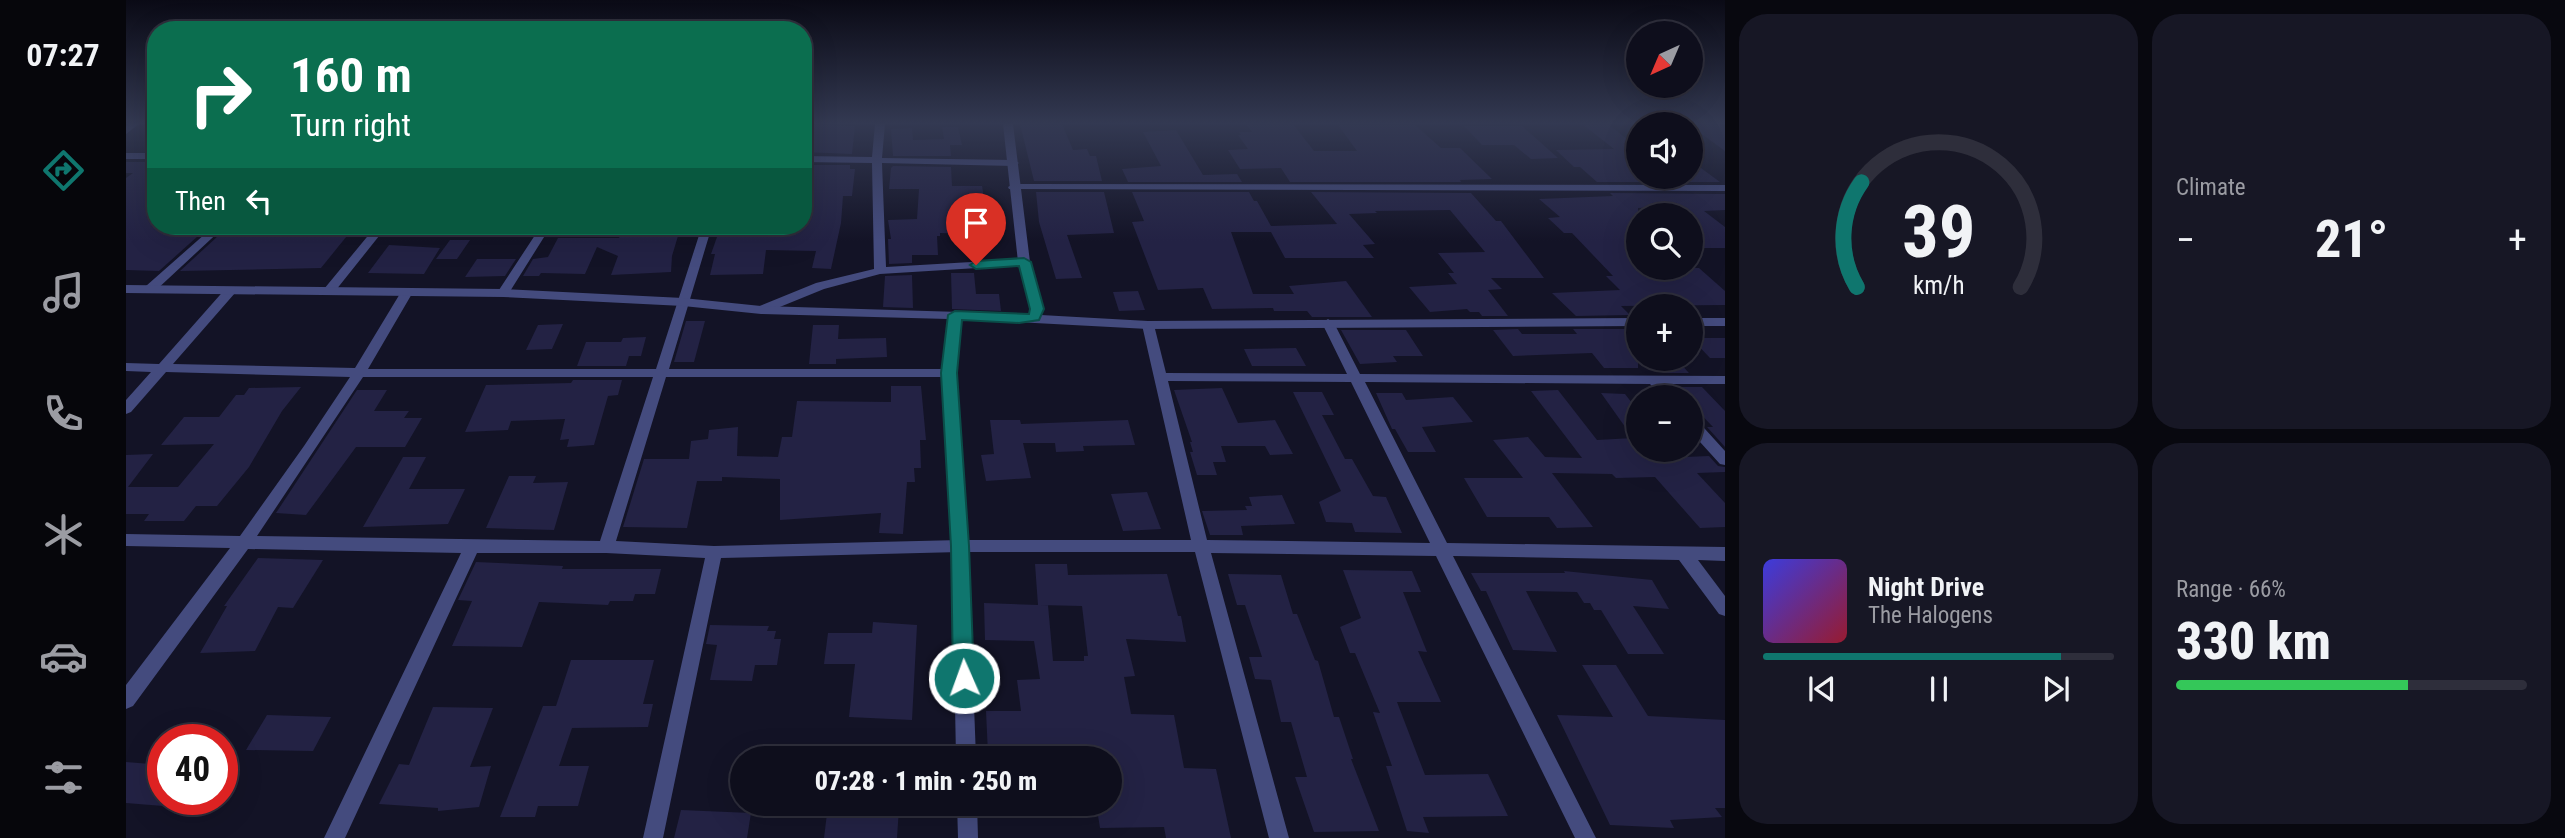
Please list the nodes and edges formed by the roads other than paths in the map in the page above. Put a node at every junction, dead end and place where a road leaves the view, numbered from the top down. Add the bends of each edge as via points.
1 (877, 163) edge
2 (1014, 163) edge
3 (1013, 187) junction
4 (1725, 188) edge
5 (210, 235) edge
6 (375, 235) edge
7 (541, 235) edge
8 (704, 235) edge
9 (1024, 262) junction
10 (880, 271) junction
11 (126, 289) edge
12 (150, 289) junction
13 (232, 290) junction
14 (328, 292) junction
15 (407, 292) junction
16 (503, 293) junction
17 (683, 302) junction
18 (761, 310) junction
19 (955, 315) junction
20 (1034, 317) junction
21 (1725, 321) edge
22 (1626, 322) edge
23 (1703, 322) edge
24 (1328, 323) junction
25 (1148, 325) junction
26 (126, 367) edge
27 (165, 367) junction
28 (660, 372) junction
29 (362, 373) junction
30 (949, 373) junction
31 (1161, 377) junction
32 (1357, 378) junction
33 (1653, 379) junction
34 (1725, 380) edge
35 (1659, 385) edge
36 (126, 409) edge
37 (1703, 435) edge
38 (1725, 460) edge
39 (126, 540) edge
40 (245, 543) junction
41 (960, 546) junction
42 (1201, 546) junction
43 (472, 547) junction
44 (606, 547) junction
45 (1442, 550) junction
46 (714, 552) junction
47 (1683, 553) junction
48 (1725, 554) edge
49 (1725, 609) edge
50 (126, 701) edge
51 (966, 746) edge
52 (967, 816) edge
53 (334, 838) edge
54 (653, 838) edge
55 (968, 838) edge
56 (1279, 838) edge
57 (1586, 838) edge

1 - 10 street
2 - 3 street
3 - 4 street
3 - 9 street
5 - 12 street
6 - 14 street
7 - 16 street
8 - 17 street
9 - 10 street
9 - 20 street via 1037,309
10 - 18 street via 820,286
11 - 12 street
12 - 13 street
13 - 14 street
13 - 27 street
14 - 15 street
15 - 16 street
15 - 29 street
16 - 17 street
17 - 18 street
17 - 28 street
18 - 19 street
19 - 20 street
19 - 30 street
20 - 25 street
21 - 23 street
22 - 24 street
24 - 25 street
24 - 32 street
25 - 31 street
26 - 27 street
27 - 29 street
27 - 36 street
28 - 29 street
28 - 30 street
28 - 44 street
29 - 40 street
30 - 41 street
31 - 32 street
31 - 42 street
32 - 33 street
32 - 45 street
33 - 34 street
33 - 35 street
37 - 38 street
39 - 40 street
40 - 43 street
40 - 50 street
41 - 42 street
41 - 46 street
41 - 51 street
42 - 45 street
42 - 56 street
43 - 44 street
43 - 53 street
44 - 46 street
45 - 47 street
45 - 57 street
46 - 54 street
47 - 48 street
47 - 49 street
52 - 55 street

